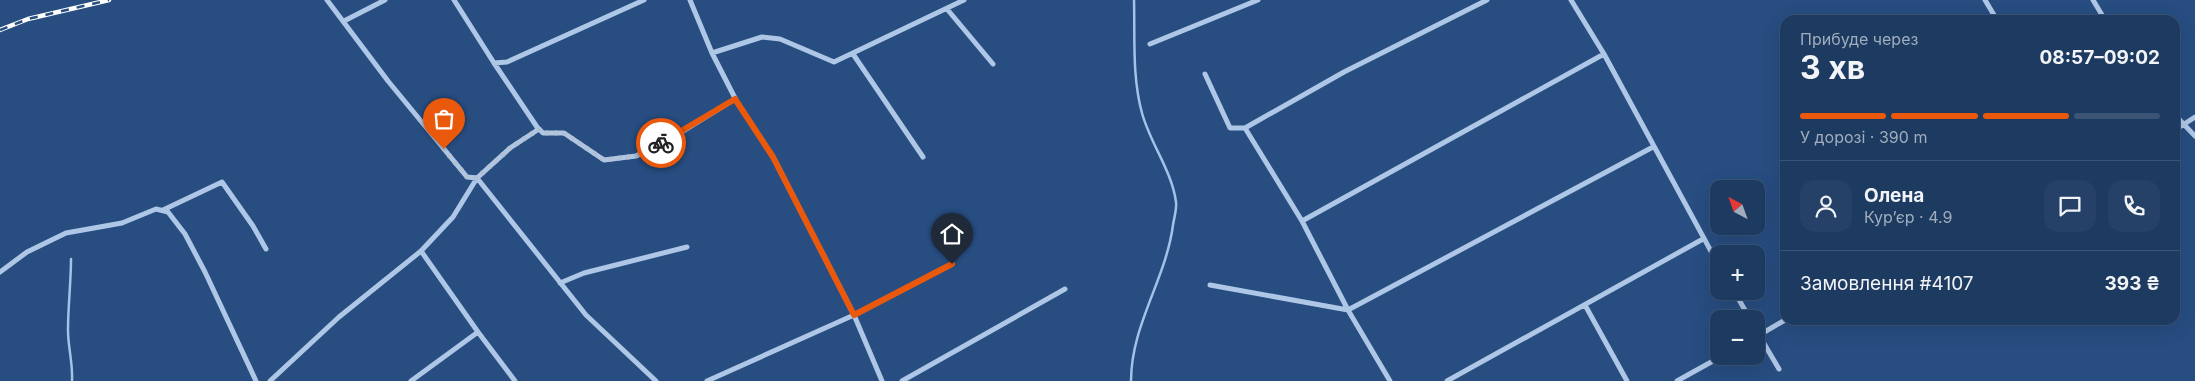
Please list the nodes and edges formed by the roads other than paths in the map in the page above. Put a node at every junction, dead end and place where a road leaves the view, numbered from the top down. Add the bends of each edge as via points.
1 (327, 0) edge
2 (385, 0) edge
3 (454, 0) edge
4 (644, 0) edge
5 (690, 0) edge
6 (964, 0) edge
7 (1258, 0) edge
8 (1488, 0) edge
9 (1571, 0) edge
10 (1985, 0) edge
11 (2093, 0) edge
12 (947, 9) junction
13 (1994, 15) edge
14 (2102, 15) edge
15 (344, 21) junction
16 (1150, 44) dead end
17 (712, 52) junction
18 (854, 54) junction
19 (1604, 54) junction
20 (494, 63) junction
21 (993, 64) dead end
22 (1205, 74) dead end
23 (735, 99) junction
24 (2195, 117) edge
25 (2180, 121) edge
26 (2183, 125) junction
27 (2180, 127) edge
28 (1245, 128) junction
29 (539, 129) junction
30 (2195, 136) edge
31 (1653, 147) junction
32 (923, 157) dead end
33 (477, 178) junction
34 (162, 210) junction
35 (1302, 221) junction
36 (1703, 240) junction
37 (687, 247) dead end
38 (266, 249) dead end
39 (421, 251) junction
40 (1710, 251) edge
41 (952, 264) dead end
42 (0, 272) edge
43 (560, 283) junction
44 (1210, 284) dead end
45 (1065, 288) dead end
46 (1585, 305) junction
47 (1348, 310) junction
48 (854, 315) junction
49 (1780, 322) edge
50 (1765, 330) edge
51 (478, 332) junction
52 (1765, 346) edge
53 (1710, 363) edge
54 (1780, 369) dead end
55 (256, 381) edge
56 (270, 381) edge
57 (411, 381) edge
58 (516, 381) edge
59 (656, 381) edge
60 (707, 381) edge
61 (882, 381) edge
62 (902, 381) edge
63 (1390, 381) edge
64 (1447, 381) edge
65 (1627, 381) edge
66 (1677, 381) edge

1 - 15 street
2 - 15 street
3 - 20 street
4 - 20 street via 507,62
5 - 17 street
6 - 12 street
7 - 16 street
8 - 28 street via 1344,72
9 - 19 street
10 - 13 street
11 - 14 street
12 - 18 street
12 - 21 street
15 - 33 street via 388,81 467,177
17 - 18 street via 762,37 780,39 834,62
17 - 23 street
18 - 32 street
19 - 31 street
19 - 35 street
20 - 29 street
22 - 28 street via 1230,128
23 - 29 street via 636,156 604,160 564,133 543,133
23 - 48 street via 773,157
24 - 26 street
25 - 26 street
26 - 27 street
26 - 30 street
28 - 35 street
29 - 33 street via 510,148
31 - 36 street
31 - 47 street
33 - 39 street via 453,218
33 - 43 street
34 - 38 street via 222,182
34 - 42 street via 156,209 122,224 66,233 27,252
34 - 55 street via 168,212 185,234
35 - 47 street
36 - 40 street
36 - 46 street
37 - 43 street via 584,273
39 - 51 street
39 - 56 street via 340,317
41 - 48 street
43 - 59 street via 586,315
44 - 47 street
45 - 62 street
46 - 64 street
46 - 65 street
47 - 63 street
48 - 60 street
48 - 61 street
49 - 50 street
51 - 57 street
51 - 58 street
52 - 54 street
53 - 66 street

